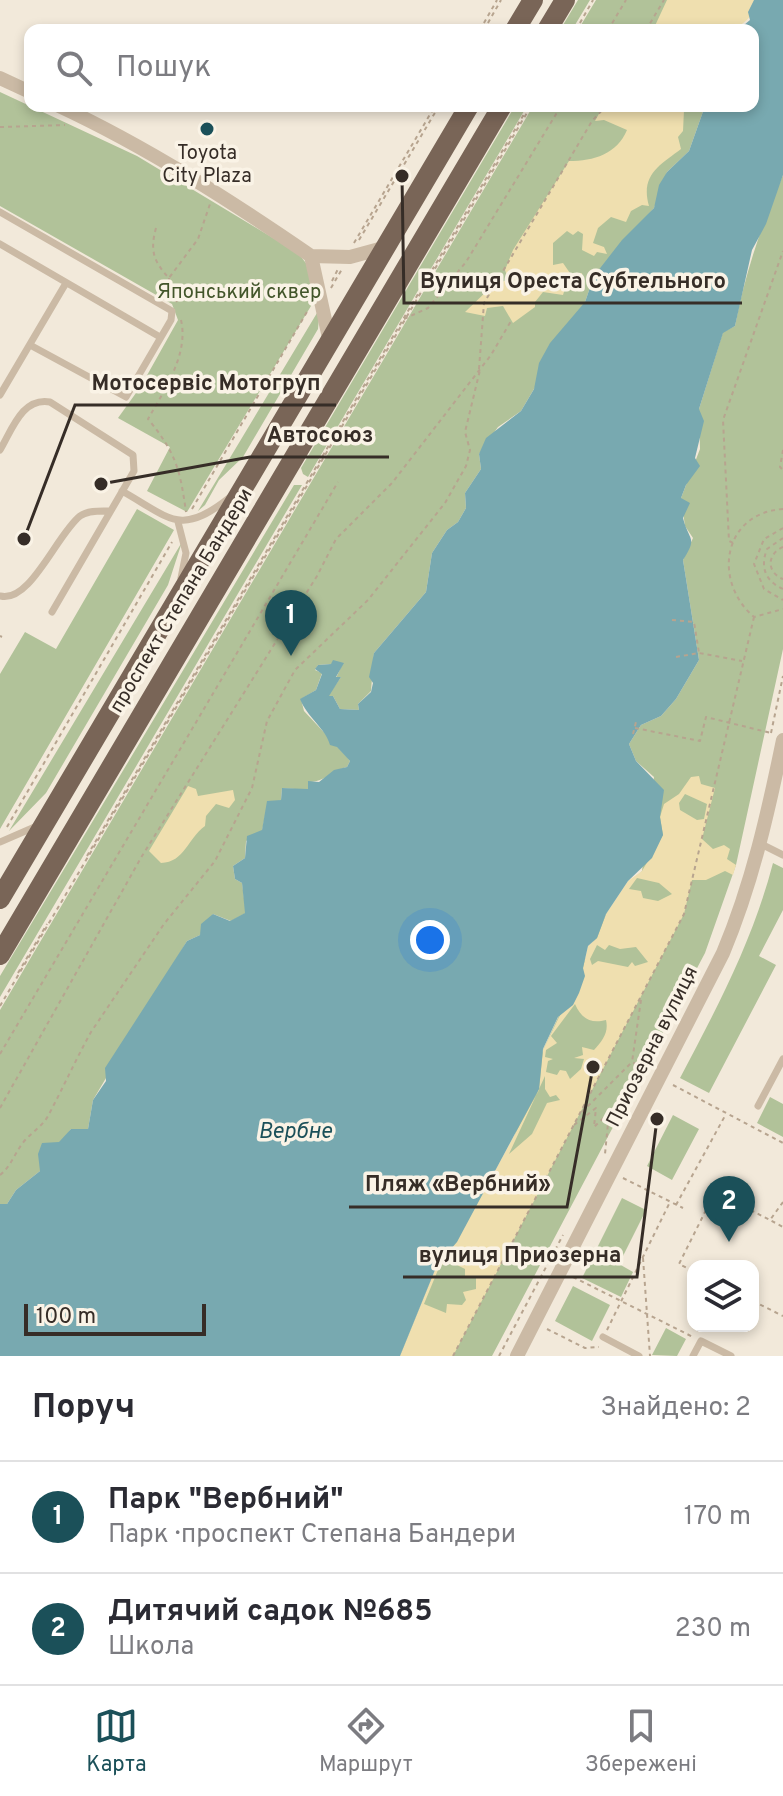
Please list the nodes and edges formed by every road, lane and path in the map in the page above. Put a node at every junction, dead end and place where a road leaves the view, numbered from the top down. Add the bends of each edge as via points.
1 (499, 0) edge
2 (533, 0) edge
3 (565, 0) edge
4 (593, 0) edge
5 (626, 0) edge
6 (664, 0) edge
7 (518, 17) edge
8 (485, 24) edge
9 (551, 24) edge
10 (579, 24) edge
11 (612, 24) edge
12 (650, 24) edge
13 (0, 78) edge
14 (24, 89) edge
15 (72, 112) edge
16 (433, 112) edge
17 (465, 112) edge
18 (498, 112) edge
19 (526, 112) edge
20 (557, 112) edge
21 (600, 112) edge
22 (70, 125) dead end
23 (0, 127) edge
24 (214, 192) junction
25 (0, 212) edge
26 (156, 228) dead end
27 (0, 244) edge
28 (383, 248) junction
29 (783, 251) edge
30 (311, 256) junction
31 (348, 257) junction
32 (169, 278) junction
33 (66, 283) junction
34 (321, 298) junction
35 (401, 321) junction
36 (511, 321) dead end
37 (160, 337) junction
38 (329, 338) junction
39 (30, 345) junction
40 (479, 371) junction
41 (0, 395) edge
42 (0, 450) edge
43 (783, 450) edge
44 (783, 470) edge
45 (338, 482) dead end
46 (239, 490) junction
47 (122, 491) junction
48 (783, 509) edge
49 (110, 511) junction
50 (179, 525) junction
51 (783, 528) edge
52 (783, 538) edge
53 (733, 543) junction
54 (783, 547) edge
55 (783, 579) edge
56 (783, 589) edge
57 (0, 596) edge
58 (177, 597) junction
59 (783, 600) edge
60 (783, 609) edge
61 (52, 612) dead end
62 (754, 617) junction
63 (672, 620) dead end
64 (699, 653) junction
65 (676, 657) dead end
66 (744, 661) junction
67 (783, 676) edge
68 (636, 722) dead end
69 (731, 723) junction
70 (635, 728) junction
71 (633, 734) dead end
72 (783, 740) edge
73 (46, 822) junction
74 (4, 832) dead end
75 (0, 842) edge
76 (761, 844) junction
77 (783, 855) edge
78 (0, 899) edge
79 (0, 955) edge
80 (642, 995) junction
81 (0, 1005) edge
82 (0, 1054) edge
83 (783, 1059) edge
84 (632, 1062) junction
85 (650, 1071) dead end
86 (668, 1083) dead end
87 (758, 1106) joint
88 (0, 1108) edge
89 (727, 1113) junction
90 (578, 1117) junction
91 (748, 1125) junction
92 (573, 1126) junction
93 (612, 1142) dead end
94 (783, 1143) edge
95 (0, 1175) edge
96 (619, 1177) dead end
97 (670, 1202) junction
98 (783, 1202) edge
99 (676, 1205) junction
100 (778, 1205) junction
101 (783, 1207) edge
102 (683, 1208) dead end
103 (770, 1220) junction
104 (569, 1223) dead end
105 (783, 1227) edge
106 (643, 1257) junction
107 (687, 1268) edge
108 (568, 1274) dead end
109 (621, 1301) junction
110 (759, 1304) edge
111 (649, 1315) junction
112 (783, 1316) edge
113 (542, 1326) dead end
114 (603, 1337) junction
115 (701, 1341) junction
116 (453, 1356) edge
117 (499, 1356) edge
118 (517, 1356) edge
119 (639, 1356) edge
120 (650, 1356) edge
121 (693, 1356) edge
122 (731, 1356) edge

1 - 8 path
2 - 7 main road
3 - 9 main road
4 - 10 path
5 - 11 path
6 - 12 path
13 - 14 street
15 - 24 street
16 - 31 path
17 - 28 main road, проспект Степана Бандери
18 - 79 main road, проспект Степана Бандери
19 - 35 path
20 - 35 path via 466,262 428,308
21 - 40 path via 484,303
22 - 23 path
24 - 30 street
24 - 32 path via 198,239
25 - 37 lane via 169,307 172,315
26 - 32 path via 151,246 155,264
27 - 33 lane
28 - 31 street
28 - 38 main road, проспект Степана Бандери
29 - 53 path via 723,420
30 - 31 street
30 - 34 street
31 - 34 path
32 - 34 path via 183,329 178,358 148,419 172,448 181,470 186,518 310,307
33 - 37 lane
33 - 39 lane
34 - 38 street
35 - 81 path
36 - 40 path
37 - 39 lane via 126,397
38 - 46 main road, проспект Степана Бандери
39 - 41 lane
40 - 88 path via 392,483 336,539 142,856
40 - 95 path via 465,432 470,450 466,466 445,503 368,600 295,670 267,721 252,788 215,861 164,924 91,1032 46,1119
42 - 47 lane via 25,408 50,402 133,455 134,471
43 - 44 path
45 - 82 path
46 - 50 lane via 199,519
46 - 58 main road, проспект Степана Бандери
47 - 49 lane
47 - 50 lane
48 - 53 path via 750,521
49 - 57 lane via 80,515 28,586 10,597
49 - 61 lane
50 - 58 lane via 186,553
50 - 74 path
51 - 59 path via 764,539 754,564 764,589
52 - 56 path via 767,549 763,565 769,580
53 - 62 path via 727,570 730,584
54 - 55 path via 770,563
58 - 73 main road, проспект Степана Бандери
60 - 62 path
62 - 66 path
63 - 64 path via 694,622
64 - 65 path
64 - 66 path
66 - 69 path
67 - 69 path via 771,733
68 - 70 path
69 - 70 path via 706,717 700,741
69 - 80 path via 684,914
70 - 71 path
72 - 76 street, Приозерна вулиця
73 - 75 lane
73 - 78 main road, проспект Степана Бандери
76 - 77 lane
76 - 118 street, Приозерна вулиця via 723,953
80 - 84 path
80 - 90 path
83 - 87 lane
84 - 85 path
84 - 90 path
86 - 89 path
87 - 91 path
89 - 91 path
89 - 99 path
90 - 92 path
91 - 94 path
92 - 93 path via 596,1108 594,1127 609,1113 605,1156
92 - 116 path
96 - 97 path
97 - 99 path
97 - 106 path
98 - 100 path
99 - 102 path
100 - 101 path
100 - 103 path
103 - 105 path
103 - 107 path via 715,1192 679,1264
104 - 117 path
106 - 109 path
106 - 111 path
108 - 109 path
109 - 111 path
109 - 114 path
110 - 112 path
111 - 115 path
111 - 120 path
113 - 114 path via 585,1348 599,1348
114 - 119 lane
115 - 121 lane
115 - 122 lane

